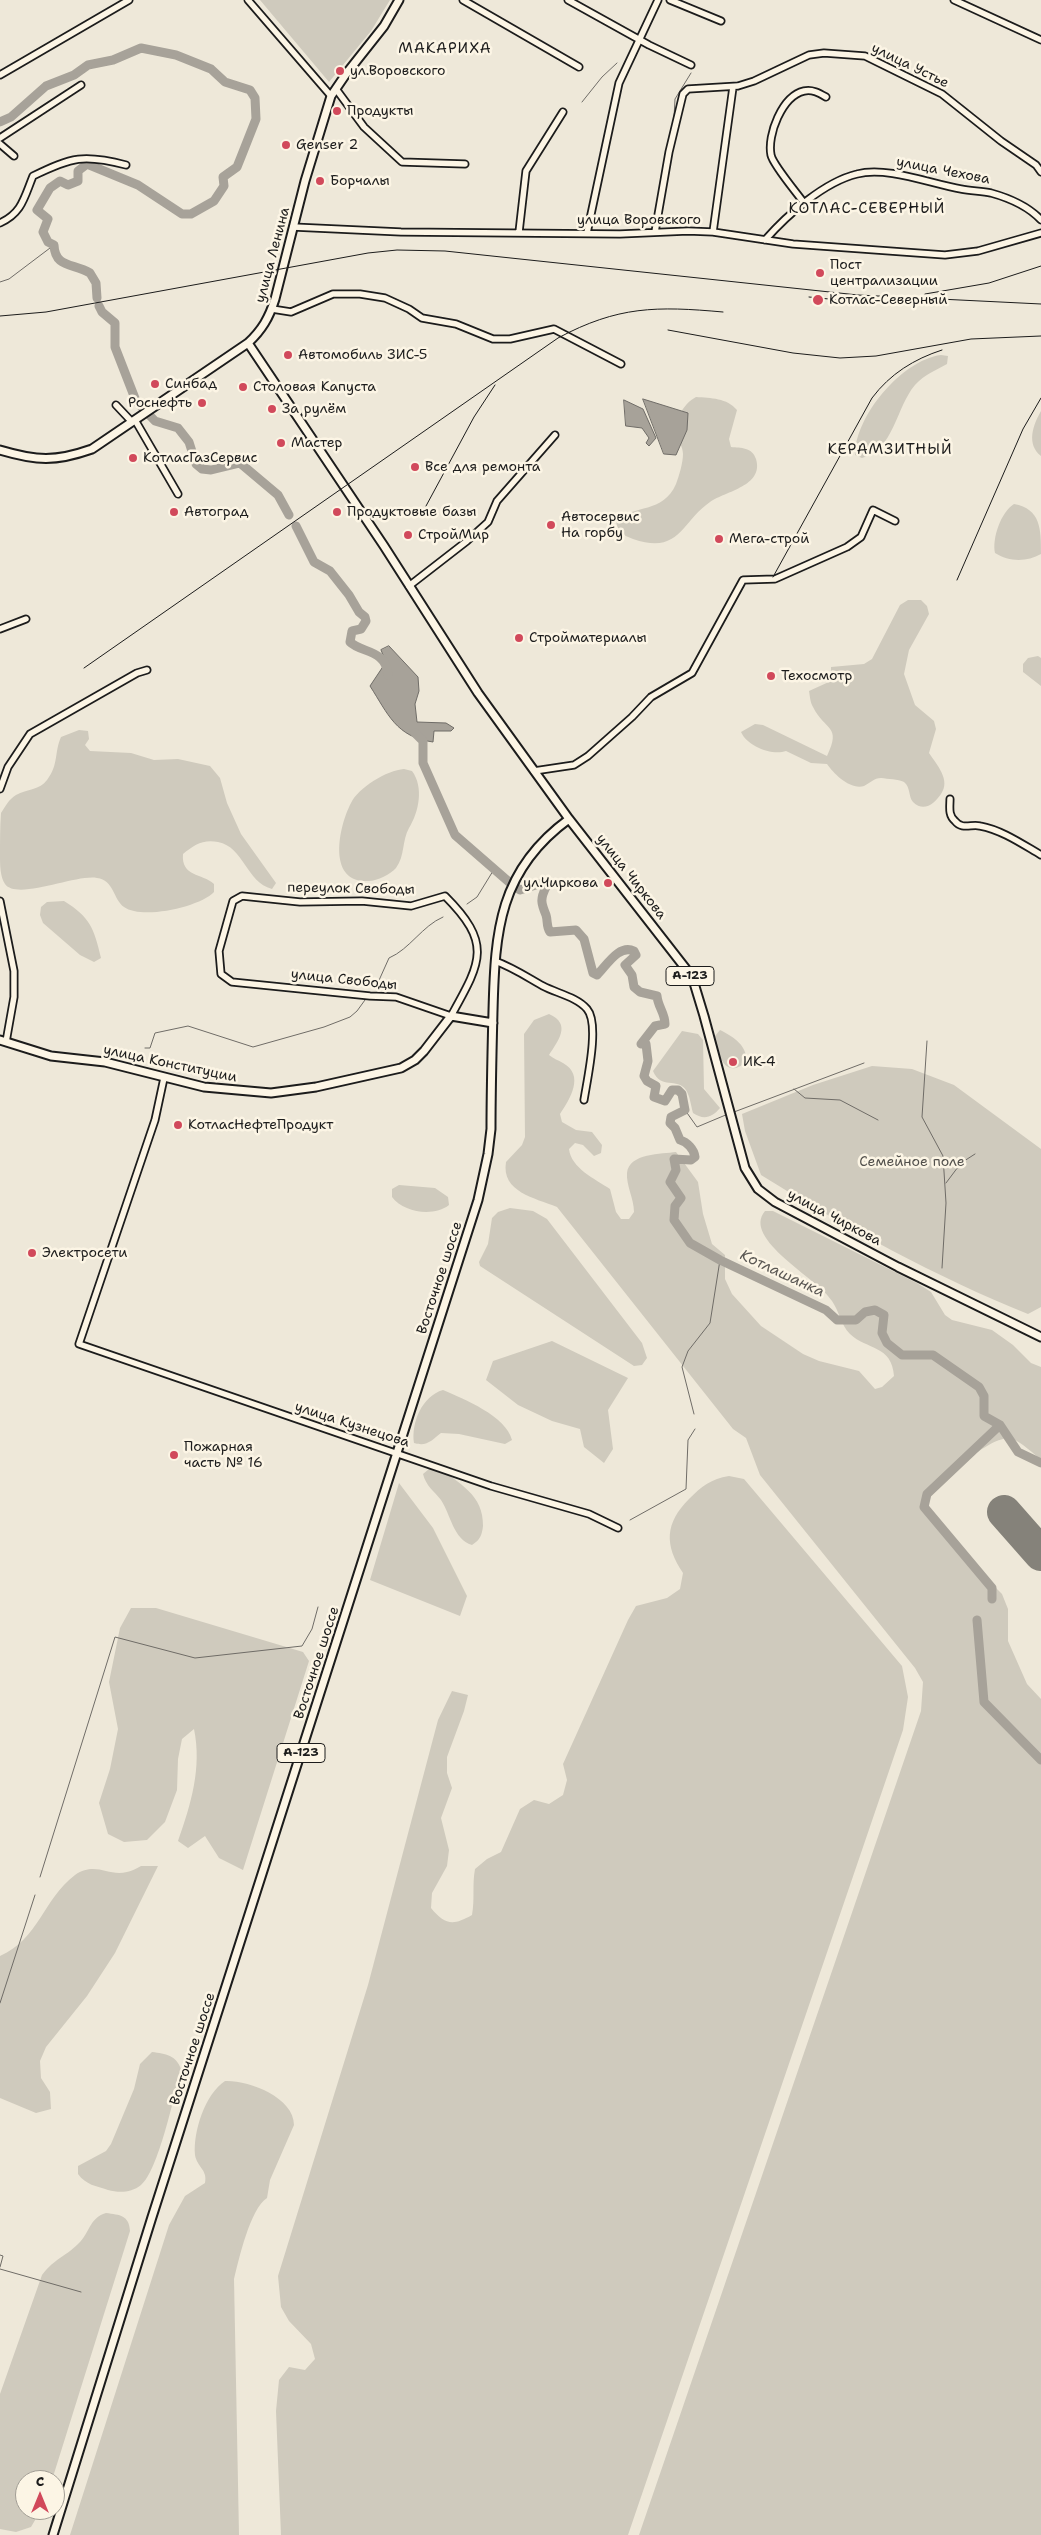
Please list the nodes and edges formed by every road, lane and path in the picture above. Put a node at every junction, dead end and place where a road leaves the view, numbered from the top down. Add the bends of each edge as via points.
1 (129, 0) edge
2 (248, 0) edge
3 (399, 0) edge
4 (463, 0) edge
5 (568, 0) edge
6 (658, 0) edge
7 (670, 0) edge
8 (954, 0) edge
9 (721, 21) dead end
10 (638, 39) junction
11 (1041, 40) edge
12 (691, 65) dead end
13 (579, 67) dead end
14 (0, 75) edge
15 (81, 85) dead end
16 (733, 87) junction
17 (336, 88) junction
18 (331, 96) junction
19 (826, 97) dead end
20 (562, 112) dead end
21 (0, 138) edge
22 (0, 144) edge
23 (14, 156) dead end
24 (465, 164) dead end
25 (126, 165) dead end
26 (1041, 172) edge
27 (804, 203) junction
28 (1041, 220) edge
29 (0, 224) edge
30 (293, 227) junction
31 (519, 232) junction
32 (655, 232) junction
33 (713, 232) junction
34 (1041, 232) edge
35 (587, 233) junction
36 (766, 240) junction
37 (272, 309) junction
38 (248, 343) junction
39 (621, 364) dead end
40 (116, 405) dead end
41 (136, 420) junction
42 (555, 435) dead end
43 (0, 450) edge
44 (178, 494) dead end
45 (895, 521) dead end
46 (409, 586) junction
47 (26, 619) dead end
48 (0, 629) edge
49 (147, 670) dead end
50 (534, 771) junction
51 (0, 789) edge
52 (950, 799) dead end
53 (569, 819) junction
54 (1041, 855) edge
55 (0, 901) edge
56 (495, 961) junction
57 (232, 982) joint
58 (451, 1016) junction
59 (493, 1023) junction
60 (3, 1041) edge
61 (164, 1078) junction
62 (584, 1100) dead end
63 (1041, 1337) edge
64 (397, 1453) junction
65 (618, 1528) dead end
66 (53, 2535) edge

1 - 14 street
2 - 18 street
3 - 17 main road, улица Ленина via 384,26
4 - 13 street
5 - 10 street
6 - 10 street
7 - 9 street
8 - 11 street
10 - 12 street
10 - 35 street via 619,83
15 - 21 street
16 - 26 street, улица Устье via 754,81 809,54 824,52 865,56 942,94
16 - 32 street, улица Устье via 688,89 683,94
16 - 33 street
17 - 18 main road, улица Ленина
17 - 24 street via 364,127 402,162
18 - 30 main road, улица Ленина
19 - 27 street via 804,91 788,101 776,122 770,142 772,158
20 - 31 street via 526,172
22 - 23 street
25 - 29 street via 99,158 82,158 33,176 20,209 13,218
27 - 28 street, улица Чехова via 856,174 888,173 991,193 1026,207
27 - 36 street, улица Чехова
30 - 31 street, улица Воровского via 401,232
30 - 37 main road, улица Ленина
31 - 35 street, улица Воровского
32 - 33 street, улица Воровского
32 - 35 street, улица Воровского
33 - 36 street, улица Воровского
34 - 36 street, улица Воровского via 978,251 945,255
37 - 38 main road, улица Ленина via 261,330
37 - 39 street via 291,312 333,294 360,294 385,298 422,318 456,324 493,339 510,339 554,329
38 - 41 main road, улица Ленина
38 - 46 main road, улица Чиркова
40 - 41 street
41 - 43 main road, улица Ленина via 92,449 66,458 27,457
41 - 44 street
42 - 46 street via 497,501 488,522
45 - 50 street via 872,510 861,537 847,547 775,579 743,580 692,673 650,697 632,717 574,765
46 - 50 main road, улица Чиркова via 478,693
47 - 48 street
49 - 51 street via 30,734 8,767
50 - 53 main road, улица Чиркова
52 - 54 street via 949,811 955,822 964,827 977,825 995,830
53 - 56 main road, А-123 via 544,840 510,891 498,929
53 - 63 main road, улица Чиркова / А-123 via 675,953 694,983 744,1168 758,1189 775,1202 898,1267
55 - 60 street via 14,971 14,997
56 - 59 main road, Восточное шоссе / А-123
56 - 62 street via 587,1009 594,1021
57 - 58 street, улица Свободы via 396,997
57 - 58 street, переулок Свободы via 221,974 219,951 234,901 242,896 300,902 362,901 411,906 445,896 474,930 477,945 474,970
58 - 59 main road
58 - 61 main road, улица Конституции via 415,1060 385,1073 271,1093 204,1087
59 - 64 main road, Восточное шоссе / А-123 via 490,1129 484,1178
60 - 61 main road, улица Конституции via 51,1056 105,1062
61 - 64 street, улица Кузнецова via 155,1120 79,1344
64 - 65 street, улица Кузнецова via 491,1486 589,1514
64 - 66 main road, Восточное шоссе / А-123

